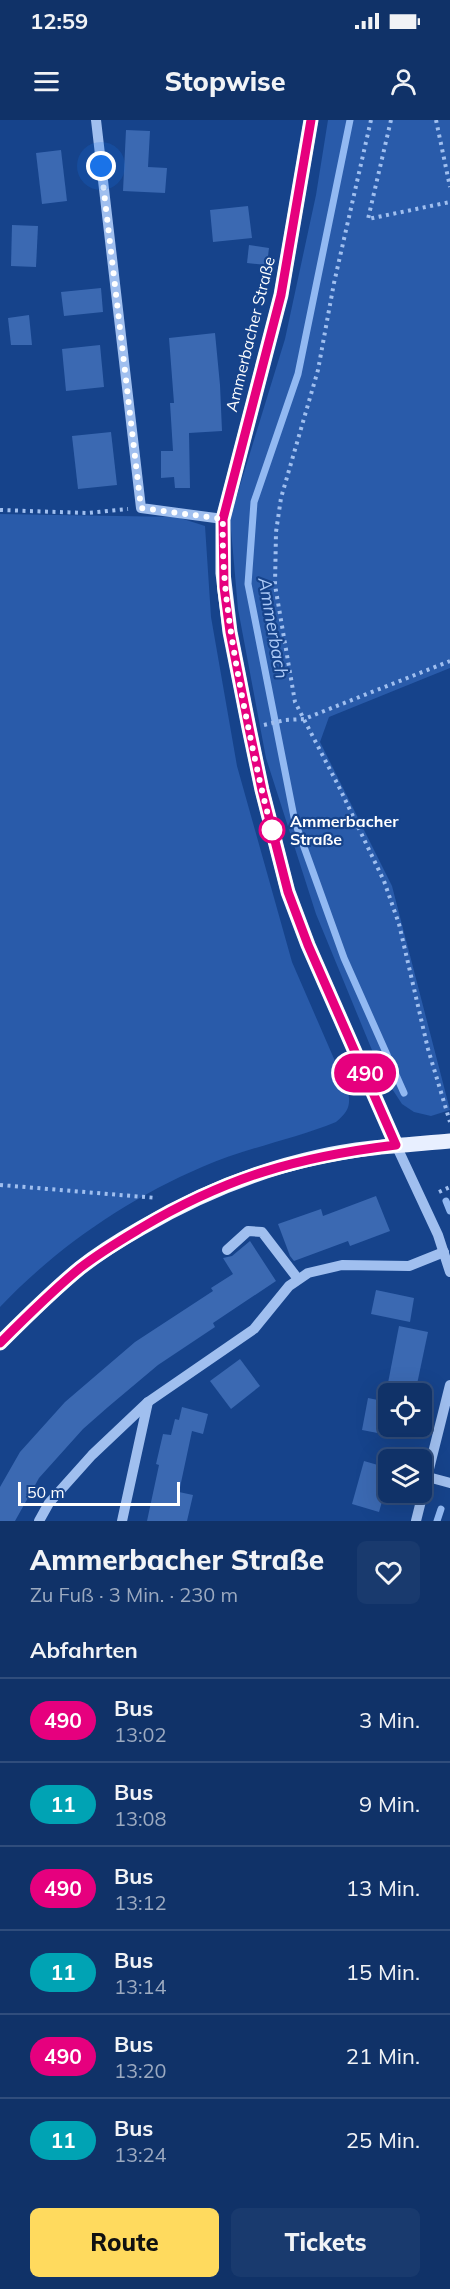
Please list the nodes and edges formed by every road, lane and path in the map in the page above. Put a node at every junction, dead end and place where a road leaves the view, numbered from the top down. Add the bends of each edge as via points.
1 (96, 120) edge
2 (311, 120) edge
3 (371, 120) edge
4 (391, 120) edge
5 (436, 120) edge
6 (450, 187) edge
7 (450, 202) edge
8 (141, 508) junction
9 (0, 510) edge
10 (223, 519) junction
11 (450, 661) edge
12 (304, 719) junction
13 (261, 726) dead end
14 (450, 1122) edge
15 (450, 1141) edge
16 (396, 1145) junction
17 (0, 1185) edge
18 (450, 1187) edge
19 (439, 1192) dead end
20 (157, 1198) dead end
21 (227, 1250) dead end
22 (444, 1252) junction
23 (450, 1272) edge
24 (298, 1280) junction
25 (0, 1343) edge
26 (450, 1385) edge
27 (148, 1402) junction
28 (432, 1460) edge
29 (432, 1478) edge
30 (450, 1483) edge
31 (421, 1503) edge
32 (39, 1521) edge
33 (122, 1521) edge
34 (416, 1521) edge

1 - 8 street
2 - 10 main road, Ammerbacher Straße via 281,295
3 - 12 path via 318,370 280,498 276,532 275,585 295,702
4 - 7 path via 368,219
5 - 6 path
8 - 9 path via 87,513
8 - 10 street
10 - 16 main road, Ammerbacher Straße via 223,573 230,632 285,881 308,945
11 - 12 path
12 - 13 path
12 - 14 path via 384,881 399,924 428,1049
15 - 16 main road
16 - 22 street, Ammerbacher Straße
16 - 25 main road via 320,1156 272,1168 183,1204 82,1267
17 - 20 path
18 - 19 path
21 - 24 street via 248,1231 262,1232
22 - 23 street, Ammerbacher Straße
22 - 24 street via 409,1266 342,1265 308,1273
24 - 27 street via 254,1329
26 - 28 street
27 - 32 street via 92,1455 49,1503
27 - 33 street
29 - 30 street
31 - 34 street

